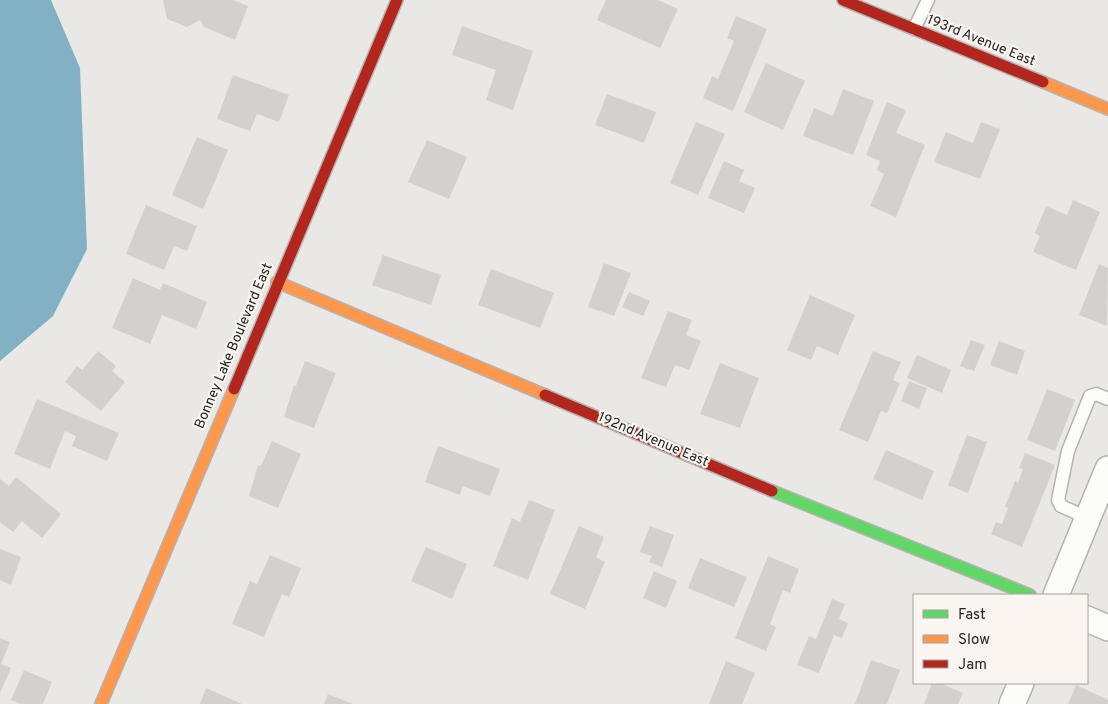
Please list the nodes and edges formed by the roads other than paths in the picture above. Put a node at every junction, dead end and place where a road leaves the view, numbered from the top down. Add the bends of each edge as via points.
1 (397, 0) edge
2 (843, 0) edge
3 (928, 0) edge
4 (914, 29) junction
5 (1108, 109) edge
6 (277, 282) junction
7 (1108, 398) edge
8 (1108, 469) edge
9 (1088, 518) junction
10 (1027, 594) edge
11 (1056, 594) edge
12 (1088, 619) edge
13 (1108, 628) edge
14 (1021, 684) edge
15 (101, 704) edge
16 (1012, 704) edge

1 - 6 street, Bonney Lake Boulevard East
2 - 4 street, 193rd Avenue East
3 - 4 lane
4 - 5 street, 193rd Avenue East
6 - 10 street, 192nd Avenue East via 836,518
6 - 15 street, Bonney Lake Boulevard East
7 - 9 lane via 1096,394 1090,396 1068,452 1058,500 1061,506
8 - 9 street
9 - 11 street
12 - 13 street
14 - 16 street

